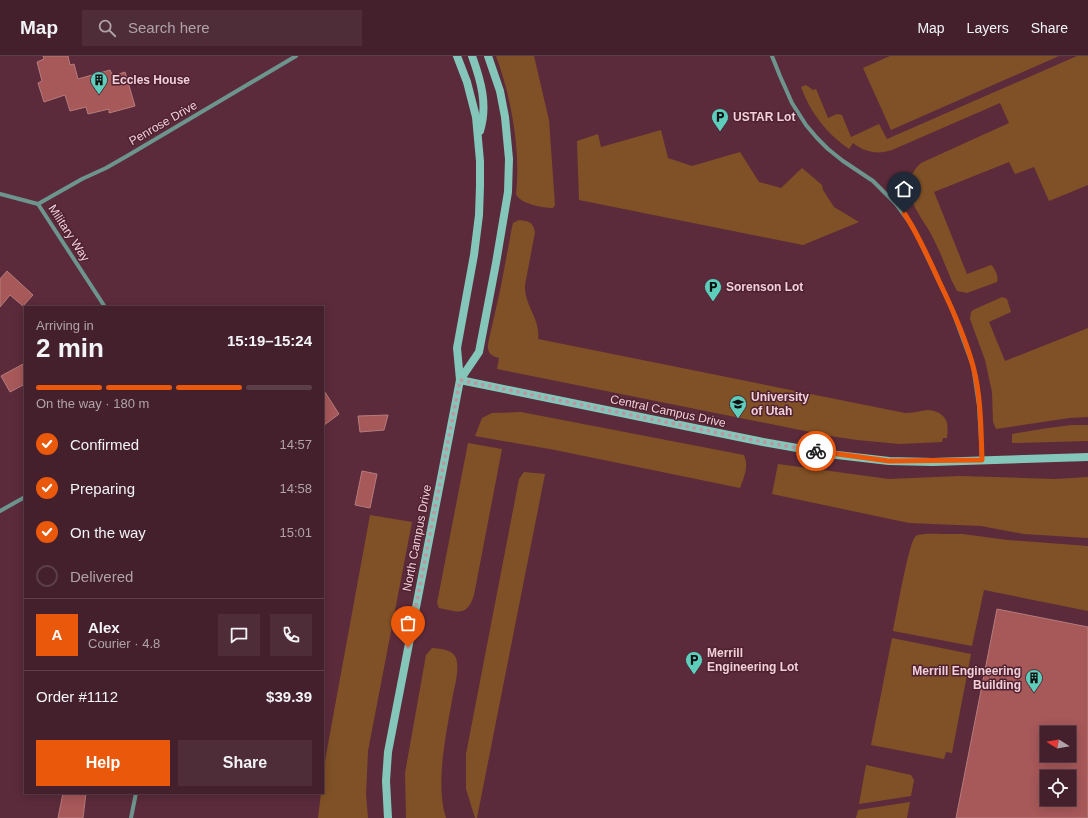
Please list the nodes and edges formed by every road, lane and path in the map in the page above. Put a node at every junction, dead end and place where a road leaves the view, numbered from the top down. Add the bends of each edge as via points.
1 (296, 56) edge
2 (457, 56) edge
3 (472, 56) edge
4 (488, 56) edge
5 (772, 56) edge
6 (478, 136) junction
7 (0, 194) edge
8 (38, 204) junction
9 (104, 306) edge
10 (460, 380) junction
11 (1088, 457) edge
12 (982, 460) junction
13 (24, 498) edge
14 (0, 511) edge
15 (136, 794) edge
16 (131, 818) edge
17 (388, 818) edge

1 - 8 street, Penrose Drive via 127,156
2 - 6 main road, North Campus Drive via 472,99
3 - 6 main road via 483,92 483,115
4 - 10 main road, North Campus Drive via 500,91 505,117 509,159 508,192 479,352
5 - 12 street via 792,103 816,138 838,157 874,181 896,204 916,232 952,309 973,366 979,406
6 - 10 main road, North Campus Drive via 479,215 457,348
7 - 8 street, Military Way
8 - 9 street, Military Way
10 - 12 main road, Central Campus Drive via 837,455 889,461
10 - 17 main road, North Campus Drive via 388,752
11 - 12 main road, Central Campus Drive
13 - 14 street
15 - 16 street

